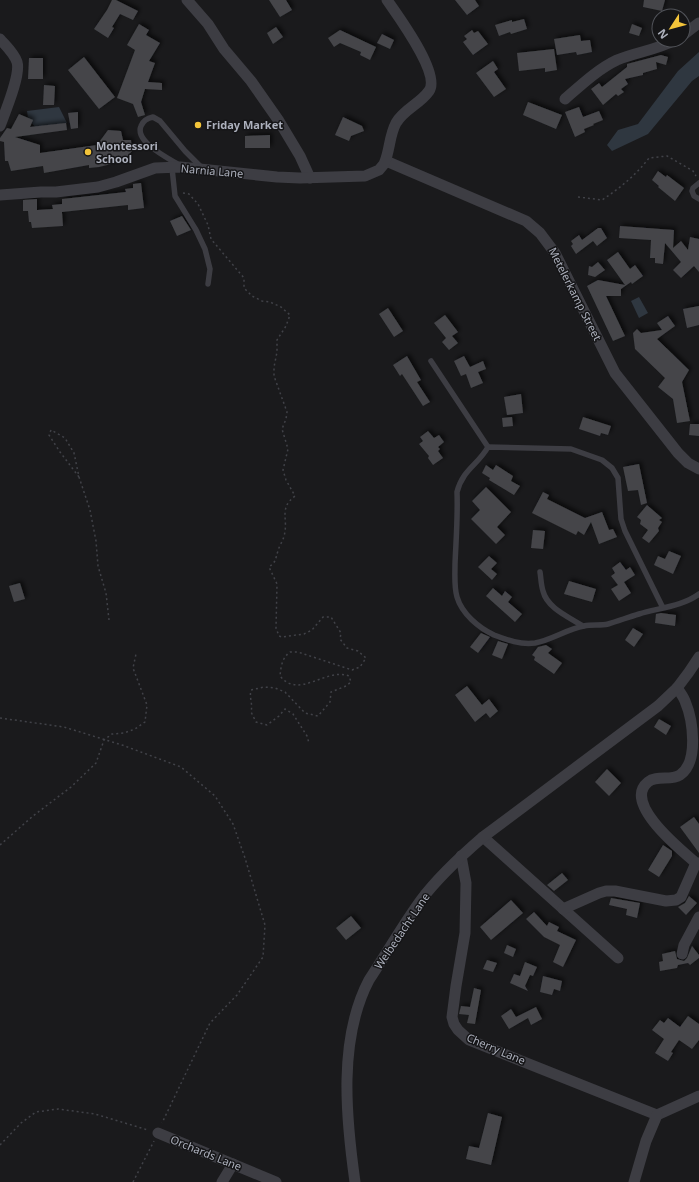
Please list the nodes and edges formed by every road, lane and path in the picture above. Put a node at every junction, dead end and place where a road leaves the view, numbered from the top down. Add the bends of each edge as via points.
1 (187, 0) edge
2 (387, 0) edge
3 (0, 39) edge
4 (657, 48) edge
5 (565, 99) dead end
6 (0, 126) edge
7 (384, 164) junction
8 (172, 168) junction
9 (184, 168) junction
10 (204, 170) junction
11 (696, 176) dead end
12 (310, 178) junction
13 (699, 183) edge
14 (179, 190) dead end
15 (2, 193) edge
16 (578, 197) dead end
17 (699, 199) edge
18 (208, 284) dead end
19 (431, 361) dead end
20 (488, 446) junction
21 (699, 470) edge
22 (79, 477) junction
23 (540, 572) dead end
24 (699, 594) edge
25 (663, 608) junction
26 (109, 620) dead end
27 (583, 626) junction
28 (136, 654) dead end
29 (699, 657) edge
30 (677, 688) junction
31 (0, 718) edge
32 (104, 740) junction
33 (309, 743) dead end
34 (483, 837) junction
35 (0, 845) edge
36 (461, 856) junction
37 (697, 863) edge
38 (563, 909) junction
39 (699, 917) edge
40 (682, 954) dead end
41 (618, 958) dead end
42 (699, 1096) edge
43 (657, 1115) junction
44 (158, 1133) junction
45 (0, 1145) edge
46 (233, 1164) junction
47 (133, 1182) edge
48 (222, 1182) edge
49 (276, 1182) edge
50 (355, 1182) edge
51 (634, 1182) edge

1 - 12 street via 251,80 279,121
2 - 7 street via 415,41 429,72 431,85 427,93 398,121 390,139
3 - 6 street via 13,55 18,68
4 - 5 street via 607,66
7 - 12 street, Narnia Lane via 373,173 361,177
7 - 21 street, Metelerkamp Street via 521,219 537,229 555,253 619,379 678,453
8 - 9 street, Narnia Lane
8 - 15 street, Narnia Lane via 155,168 98,187 56,192
8 - 18 lane via 175,196 205,249 210,270
9 - 10 street, Narnia Lane
9 - 10 lane via 151,147 141,134 140,127 144,121 153,117 160,121
10 - 12 street, Narnia Lane
11 - 16 path via 693,170 667,156 649,158 616,191 602,200
13 - 17 lane via 692,191
14 - 33 path via 183,194 189,194 198,204 208,225 211,239 244,278 244,288 252,296 282,307 290,315 277,340 274,367 274,376 287,412 282,428 288,448 283,470 295,496 284,511 284,537 274,563 269,567 277,584 276,628 282,637 304,634 312,630 322,617 331,617 341,633 340,640 347,648 358,651 366,658 360,667 352,670 298,652 290,652 285,656 280,676 284,682 301,685 335,674 349,676 351,682 331,692 330,702 318,716 305,713 285,692 275,688 251,690 251,712 256,722 267,725 285,709 293,714
19 - 20 lane
20 - 25 lane via 571,448 602,460 612,468 618,478 621,519 625,531
20 - 27 lane via 484,454 464,474 457,492 456,597 467,615 480,627 514,642 548,640
22 - 22 path via 74,453 65,438 51,430 49,435
22 - 26 path via 90,510
23 - 27 lane via 543,591 549,603
24 - 25 lane via 689,601
25 - 27 lane via 607,624
28 - 32 path via 133,668 147,705 145,722 135,729 112,734
29 - 30 street, Welbedacht Lane
30 - 34 street, Welbedacht Lane via 648,714
30 - 37 street via 685,700 692,727 694,748 691,760 678,776 648,782 641,796 644,807 652,819 670,840
31 - 32 path via 64,727
32 - 35 path via 96,763 71,787
32 - 44 path via 181,767 215,796 233,824 265,925 263,957 237,995 210,1023
34 - 36 street, Welbedacht Lane
34 - 38 street
36 - 43 street, Cherry Lane via 466,883 465,933 452,1017 458,1030 469,1040
36 - 50 street, Welbedacht Lane via 422,899 403,926 364,989 354,1017 349,1054 348,1102
37 - 38 street via 681,897 676,900 666,901 606,891
38 - 41 street
39 - 40 street
42 - 43 street
43 - 51 street
44 - 45 path via 96,1114 58,1109 36,1112 21,1123
44 - 46 street, Orchards Lane
44 - 47 path
46 - 48 street
46 - 49 street, Orchards Lane

